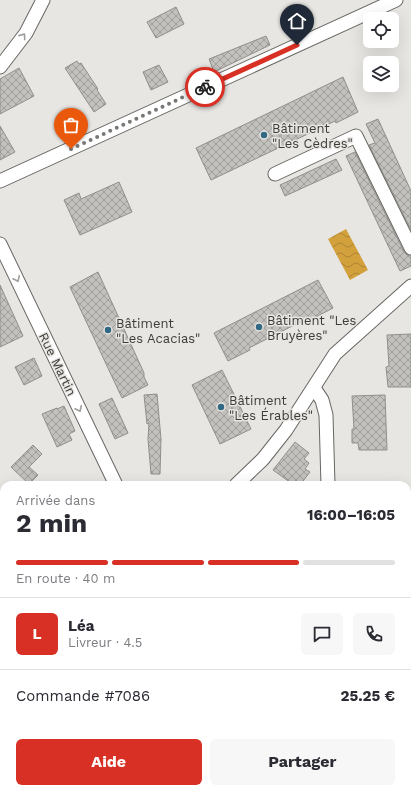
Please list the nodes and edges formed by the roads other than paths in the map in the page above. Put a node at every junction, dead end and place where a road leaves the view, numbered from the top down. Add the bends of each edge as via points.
1 (43, 0) edge
2 (396, 0) edge
3 (0, 67) edge
4 (275, 174) dead end
5 (0, 181) edge
6 (0, 244) edge
7 (411, 248) edge
8 (411, 286) edge
9 (314, 388) junction
10 (114, 481) edge
11 (240, 481) edge
12 (328, 481) edge

3 -> 1 street via 26,33
2 - 5 street
4 - 7 street via 356,136
6 -> 10 street, Rue Martin
8 - 9 street via 335,354
9 - 11 street via 263,459
9 - 12 street via 322,400 326,415

